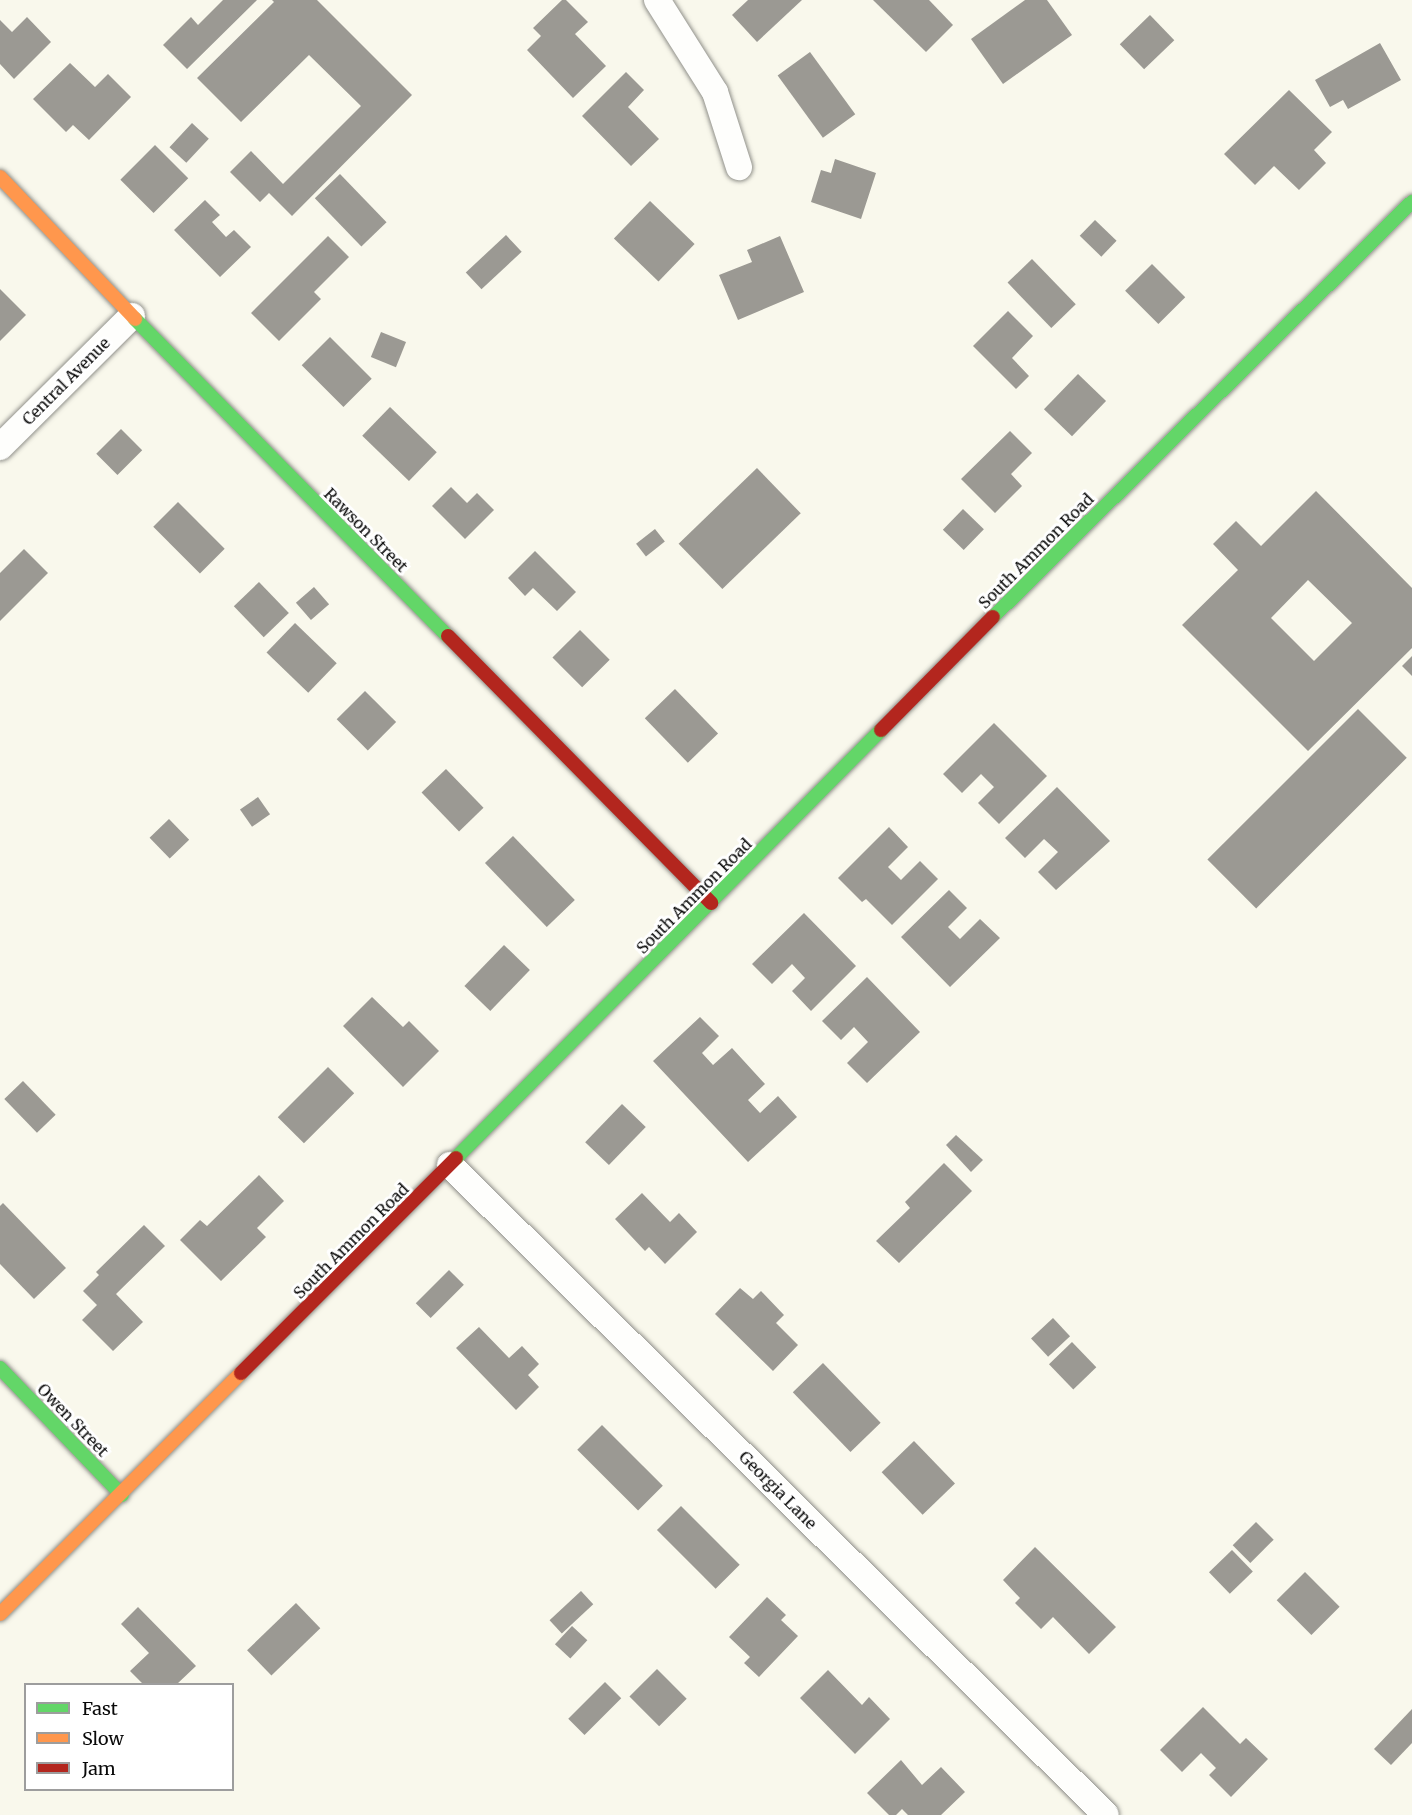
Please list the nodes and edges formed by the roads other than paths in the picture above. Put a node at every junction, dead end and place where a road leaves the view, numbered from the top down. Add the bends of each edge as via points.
1 (657, 0) edge
2 (739, 167) dead end
3 (0, 177) edge
4 (1412, 202) edge
5 (132, 316) junction
6 (0, 447) edge
7 (711, 903) junction
8 (450, 1165) junction
9 (0, 1368) edge
10 (122, 1495) junction
11 (0, 1614) edge
12 (1106, 1815) edge

1 - 2 street via 715,92
3 - 5 main road, Rawson Street
4 - 7 main road, South Ammon Road
5 - 6 street, Central Avenue
5 - 7 main road, Rawson Street
7 - 8 main road, South Ammon Road
8 - 10 main road, South Ammon Road
8 - 12 street, Georgia Lane
9 - 10 main road, Owen Street
10 - 11 main road, South Ammon Road

